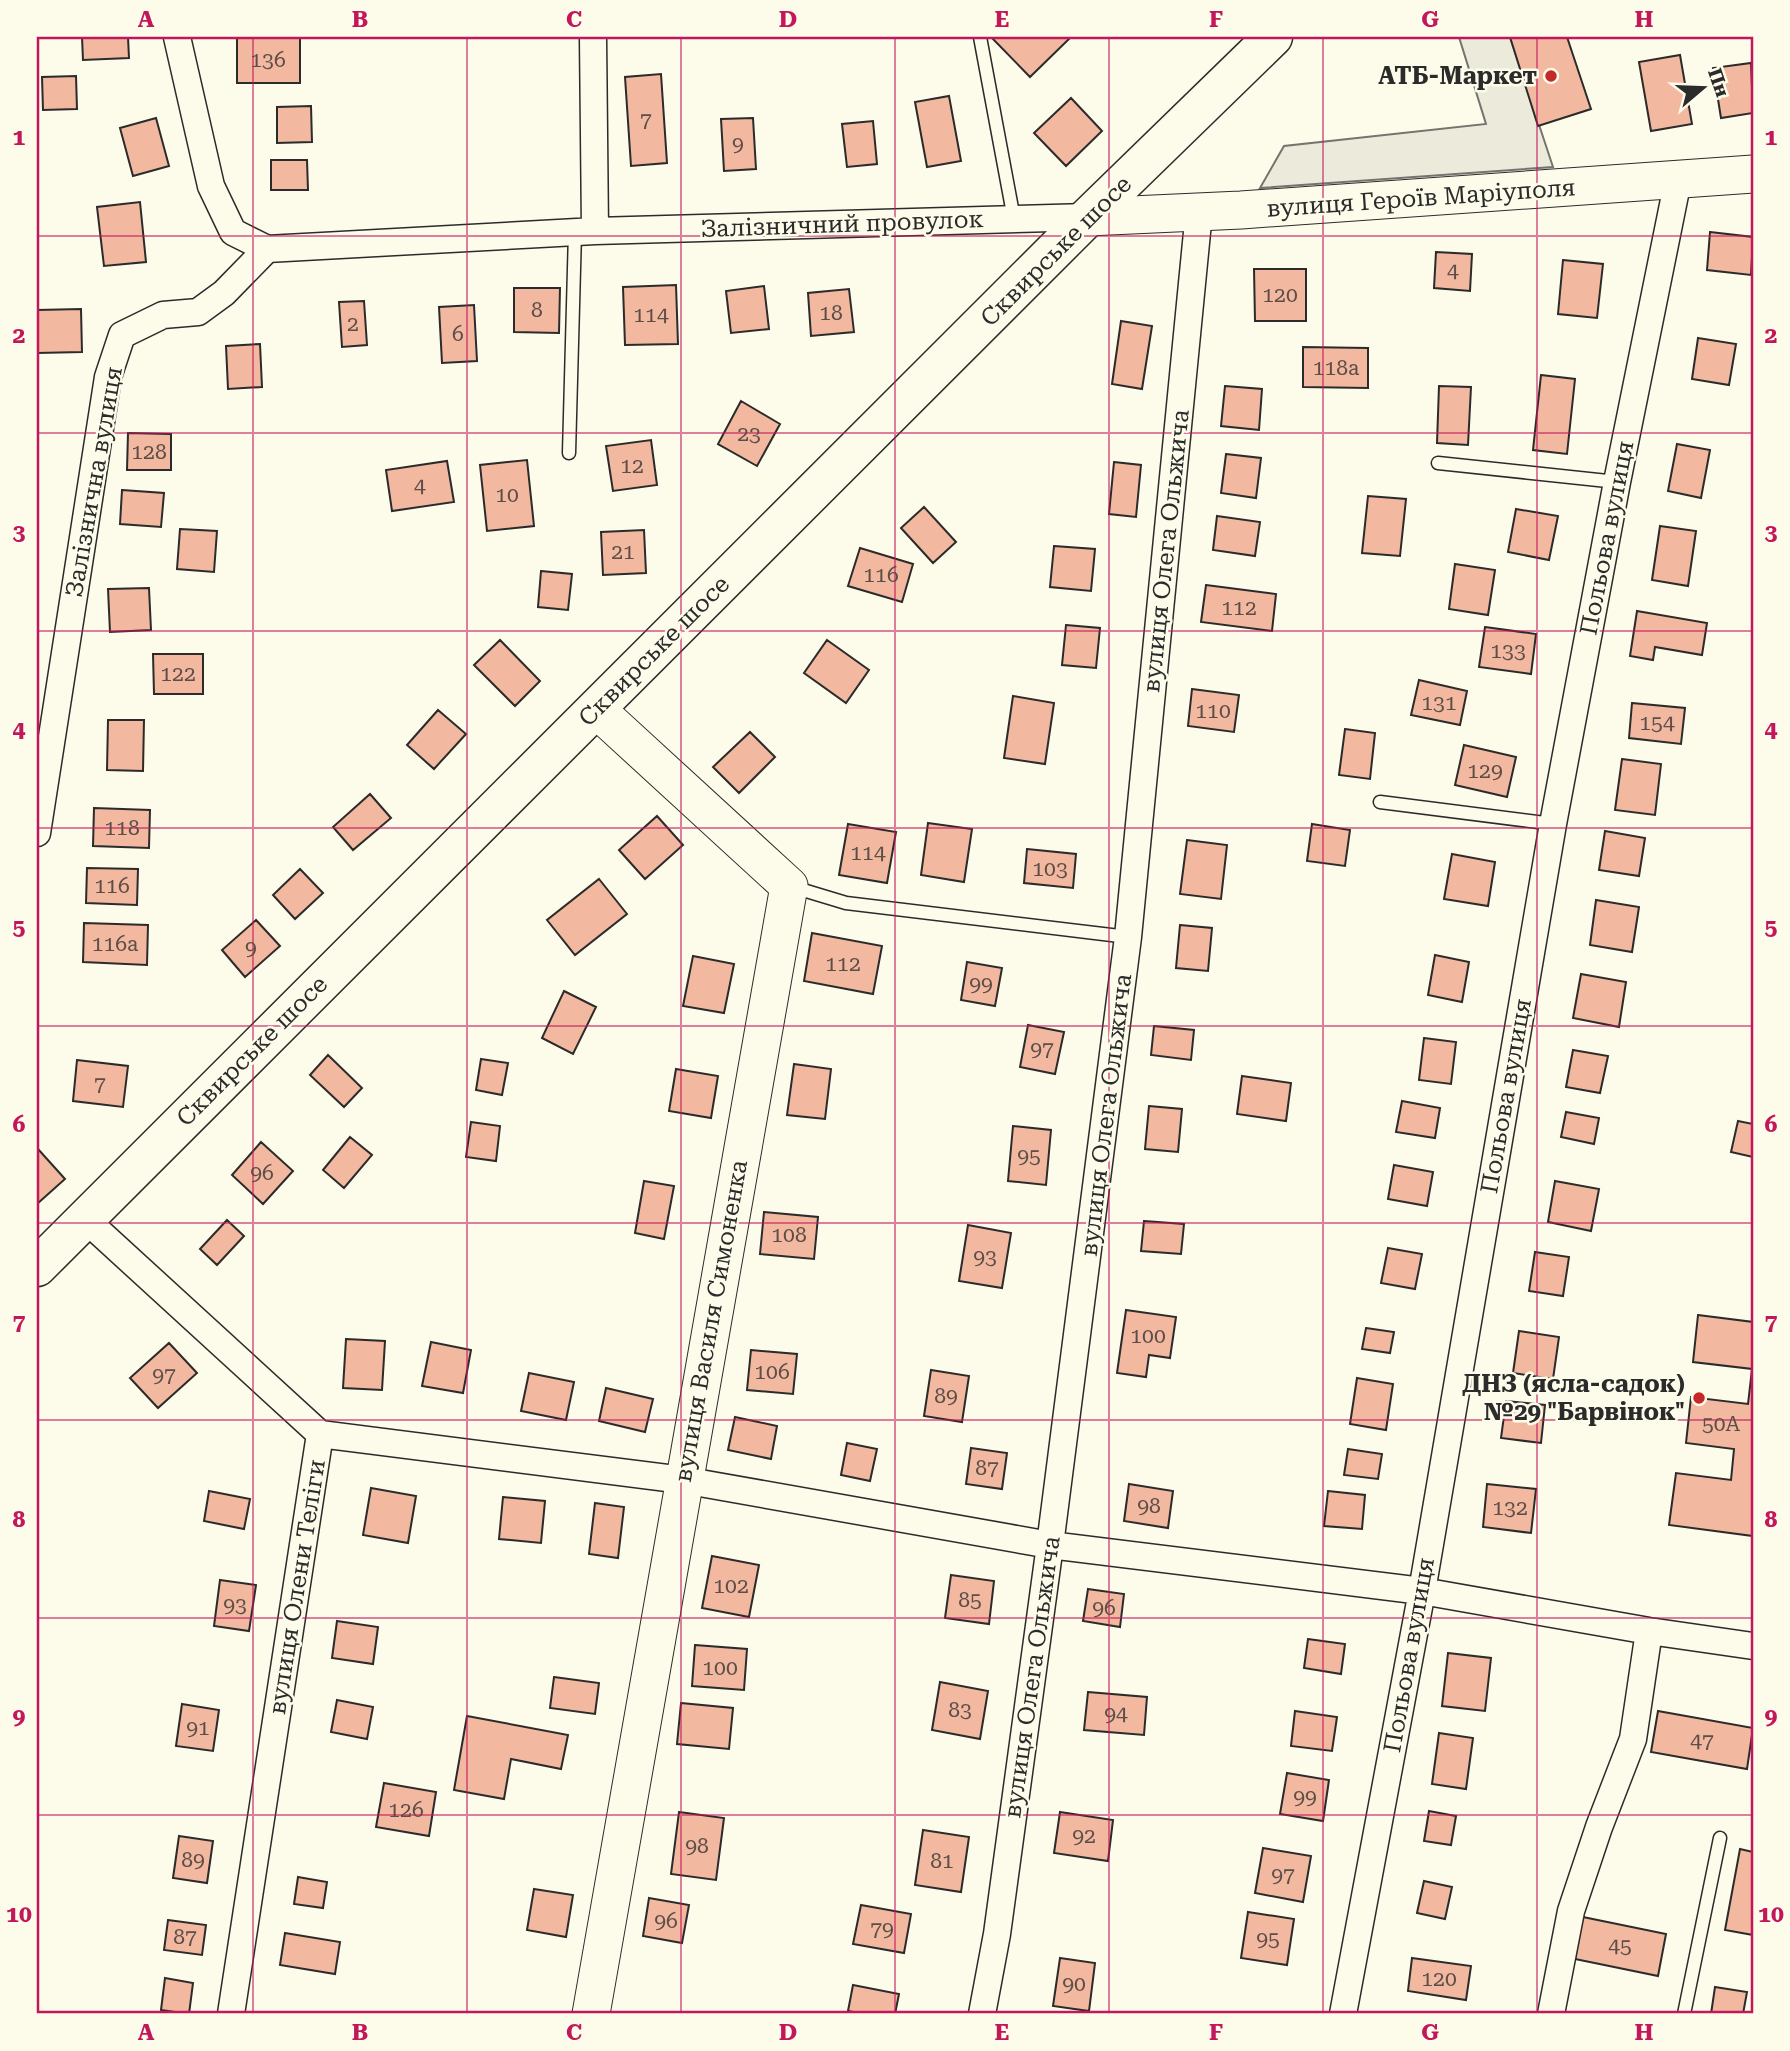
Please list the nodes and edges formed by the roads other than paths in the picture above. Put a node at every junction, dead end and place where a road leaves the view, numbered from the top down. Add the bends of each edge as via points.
1 (177, 37) edge
2 (593, 37) edge
3 (980, 37) edge
4 (1273, 37) edge
5 (1753, 174) edge
6 (1678, 180) junction
7 (1199, 212) junction
8 (1088, 217) junction
9 (1014, 219) junction
10 (585, 232) junction
11 (267, 249) junction
12 (569, 453) dead end
13 (1438, 463) dead end
14 (1617, 482) junction
15 (596, 709) junction
16 (1380, 802) dead end
17 (1553, 824) junction
18 (37, 833) edge
19 (789, 886) junction
20 (1128, 937) junction
21 (84, 1218) junction
22 (37, 1267) edge
23 (320, 1434) junction
24 (683, 1480) junction
25 (1050, 1545) junction
26 (1422, 1591) junction
27 (1649, 1631) junction
28 (1753, 1646) edge
29 (1720, 1838) dead end
30 (231, 2014) edge
31 (591, 2014) edge
32 (982, 2014) edge
33 (1343, 2014) edge
34 (1551, 2014) edge
35 (1684, 2014) edge

1 - 11 street via 211,186 233,232
2 - 10 street
3 - 9 lane
4 - 8 main road, Сквирське шосе
5 - 6 street, вулиця Героїв Маріуполя
6 - 7 street, вулиця Героїв Маріуполя
6 - 14 street, Польова вулиця
7 - 8 street, вулиця Героїв Маріуполя
7 - 20 street, вулиця Олега Ольжича
8 - 9 street, Залізничний провулок
8 - 15 main road, Сквирське шосе
9 - 10 street, Залізничний провулок
10 - 11 street, Залізничний провулок
10 - 12 lane
11 - 18 street, Залізнична вулиця via 198,312 163,315 122,335 108,377
13 - 14 lane
14 - 17 street, Польова вулиця
15 - 19 street
15 - 21 main road, Сквирське шосе
16 - 17 lane
17 - 26 street, Польова вулиця
19 - 20 lane via 846,903
19 - 24 street, вулиця Василя Симоненка
20 - 25 street, вулиця Олега Ольжича
21 - 22 main road, Сквирське шосе
21 - 23 street, вулиця Олени Теліги
23 - 24 street
23 - 30 street, вулиця Олени Теліги
24 - 25 street
24 - 31 street, вулиця Василя Симоненка
25 - 26 street
25 - 32 street, вулиця Олега Ольжича
26 - 27 street
26 - 33 street, Польова вулиця
27 - 28 street
27 - 34 street via 1633,1740 1571,1911
29 - 35 lane

